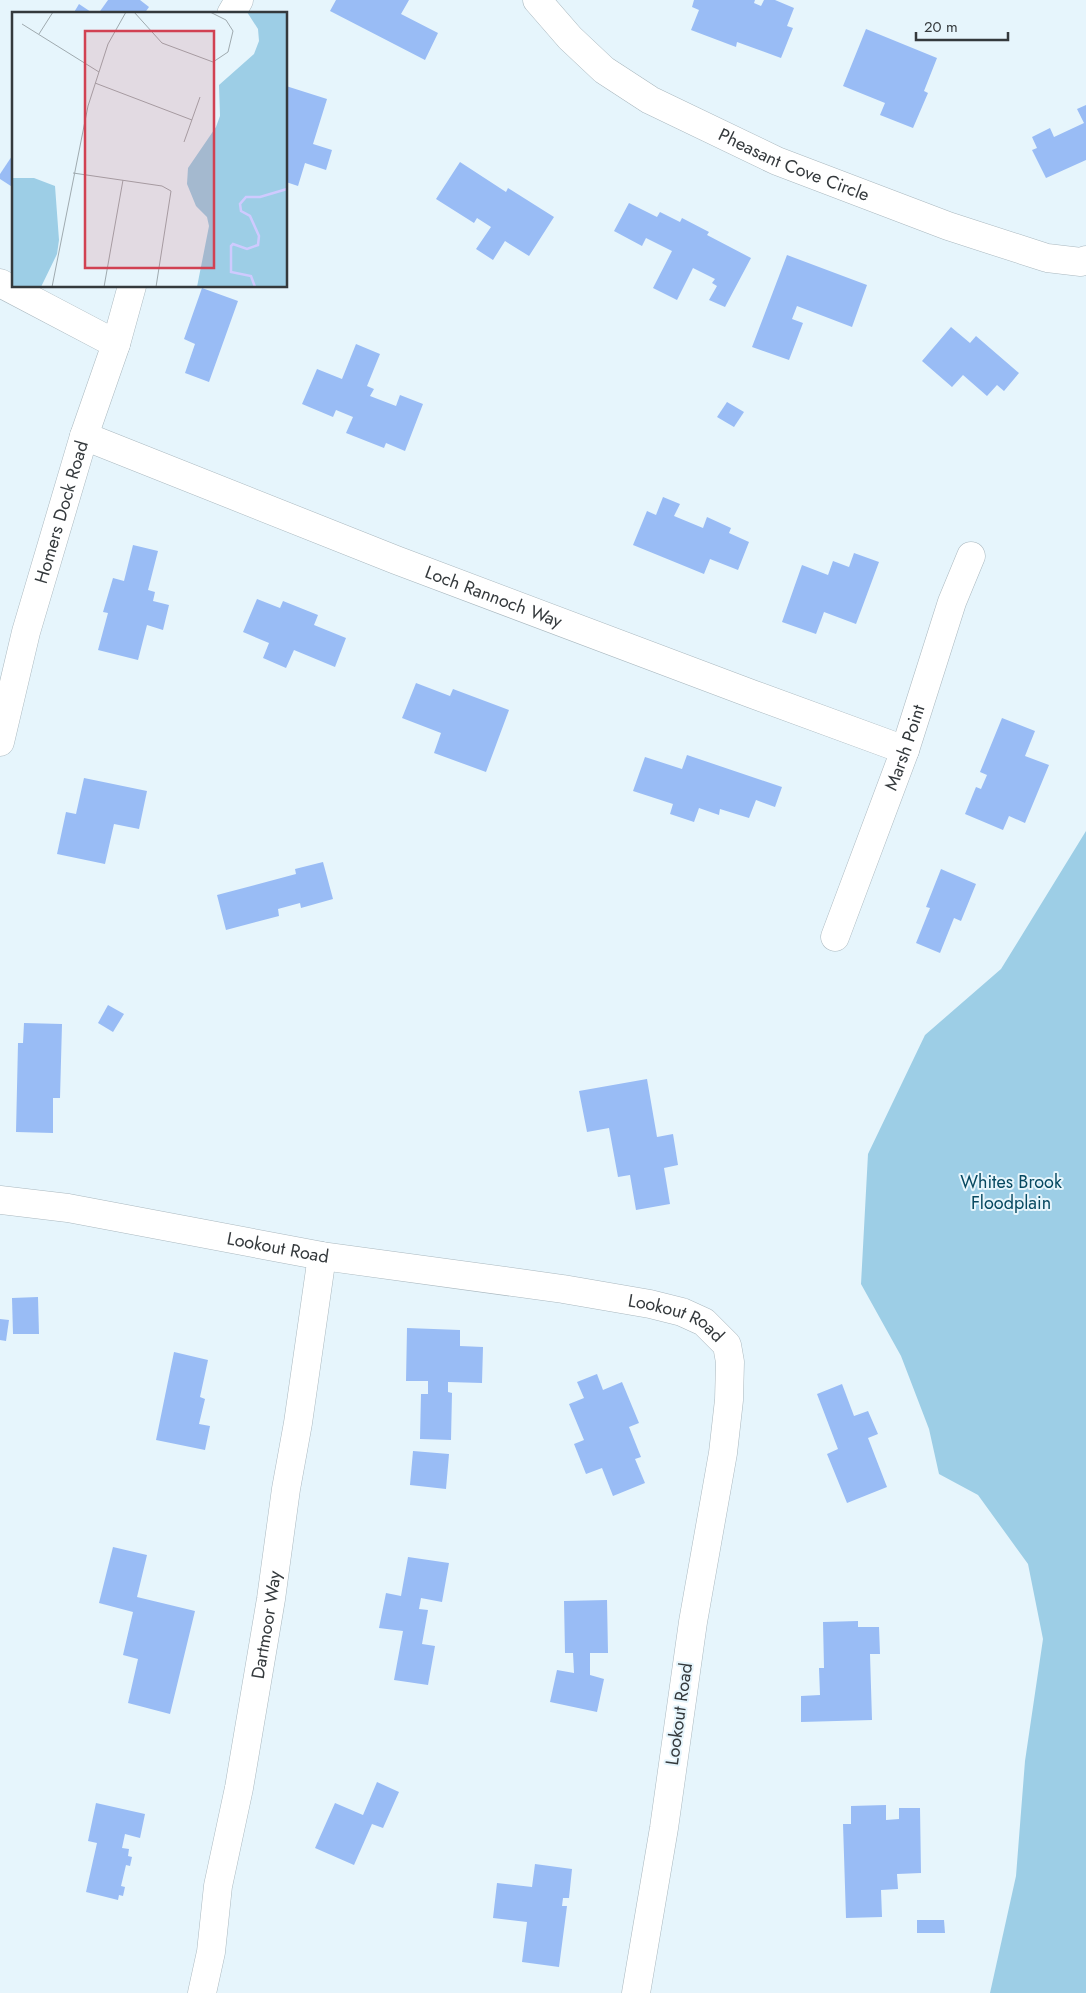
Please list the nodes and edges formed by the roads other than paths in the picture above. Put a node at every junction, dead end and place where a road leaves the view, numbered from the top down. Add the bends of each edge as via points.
1 (238, 0) edge
2 (536, 0) edge
3 (232, 12) edge
4 (1086, 260) edge
5 (0, 283) edge
6 (131, 288) edge
7 (116, 344) junction
8 (84, 436) junction
9 (971, 556) dead end
10 (0, 742) edge
11 (905, 750) junction
12 (835, 937) dead end
13 (0, 1200) edge
14 (322, 1256) junction
15 (202, 1993) edge
16 (636, 1993) edge

1 - 3 street
2 - 4 street, Pheasant Cove Circle via 604,70 650,100 777,161 948,226 1047,258
5 - 7 street
6 - 7 street, Homers Dock Road
7 - 8 street, Homers Dock Road
8 - 10 street, Homers Dock Road via 26,632
8 - 11 street, Loch Rannoch Way via 396,560
9 - 11 street, Marsh Point via 952,602
11 - 12 street, Marsh Point
13 - 14 street, Lookout Road via 68,1208
14 - 15 street, Dartmoor Way via 240,1788 218,1886 211,1952
14 - 16 street, Lookout Road via 650,1304 682,1312 704,1322 727,1345 729,1400 723,1453 693,1622 664,1828

